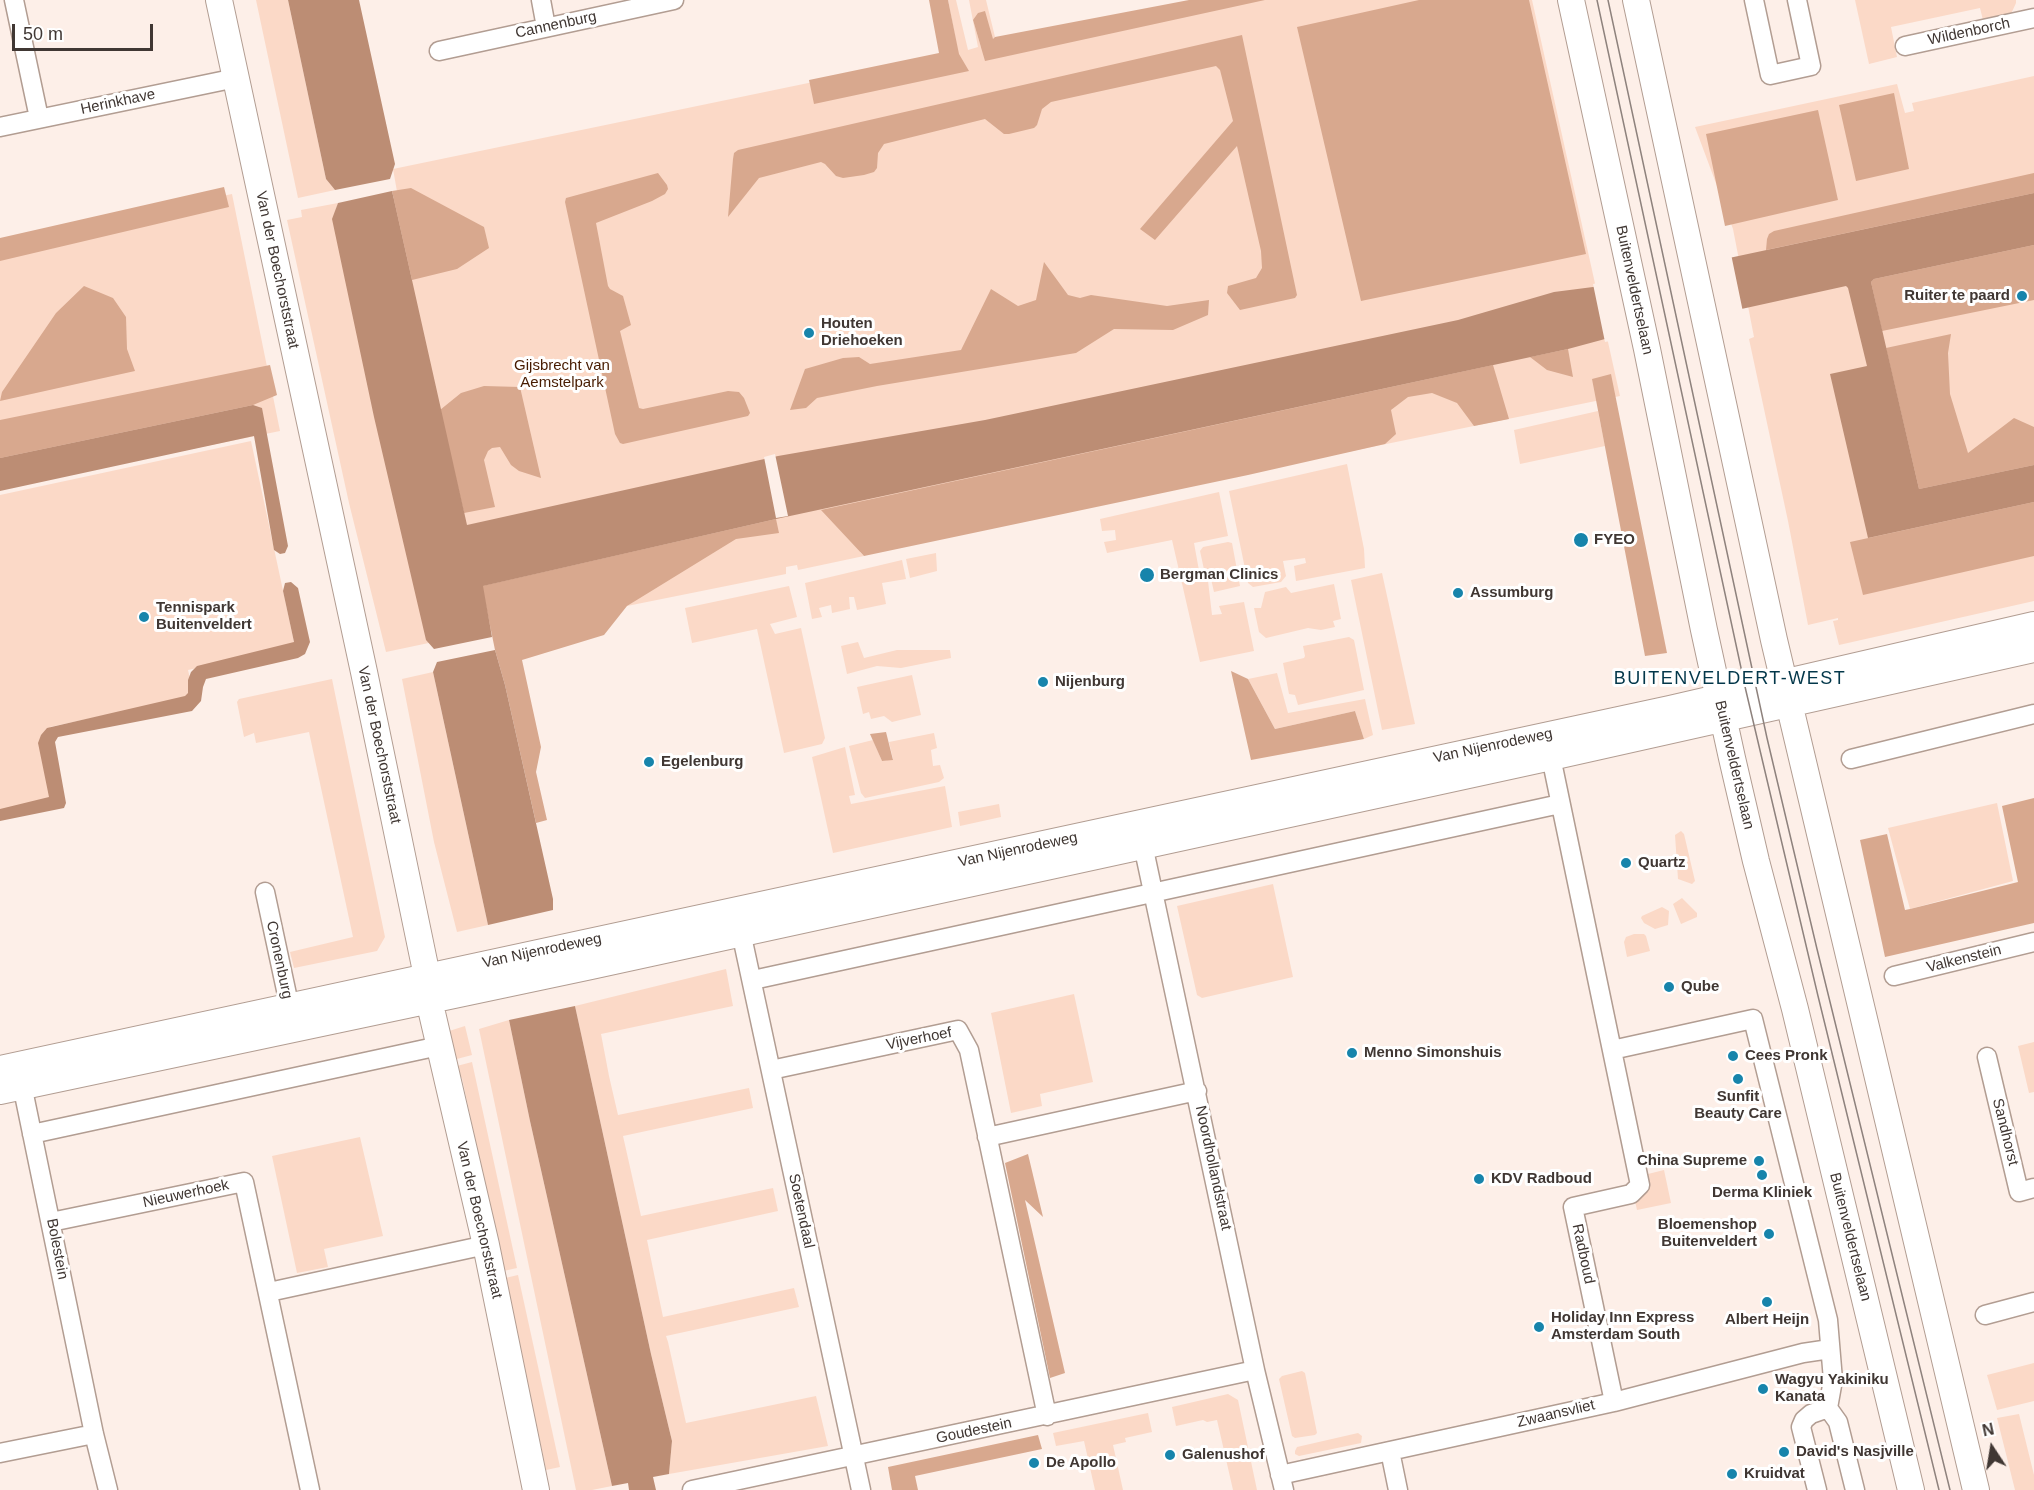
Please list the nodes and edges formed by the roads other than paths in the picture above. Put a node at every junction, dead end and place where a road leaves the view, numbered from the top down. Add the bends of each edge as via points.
1 (14, 0) edge
2 (219, 0) edge
3 (541, 0) edge
4 (674, 0) edge
5 (1571, 0) edge
6 (1636, 0) edge
7 (1754, 0) edge
8 (1797, 0) edge
9 (2034, 18) edge
10 (546, 27) junction
11 (1905, 46) dead end
12 (439, 51) dead end
13 (236, 78) junction
14 (39, 118) junction
15 (0, 126) edge
16 (2034, 625) edge
17 (2034, 649) edge
18 (1787, 693) junction
19 (1721, 708) junction
20 (2034, 714) edge
21 (1551, 757) junction
22 (1851, 759) dead end
23 (1560, 804) junction
24 (1143, 845) junction
25 (1155, 891) junction
26 (265, 892) dead end
27 (741, 932) junction
28 (2034, 942) edge
29 (546, 963) junction
30 (1894, 976) dead end
31 (753, 980) junction
32 (428, 988) junction
33 (292, 1017) junction
34 (439, 1046) junction
35 (1612, 1050) junction
36 (1987, 1057) dead end
37 (771, 1070) junction
38 (10, 1078) edge
39 (1197, 1091) junction
40 (32, 1134) junction
41 (987, 1137) junction
42 (2034, 1188) edge
43 (51, 1222) junction
44 (486, 1245) junction
45 (269, 1292) junction
46 (2034, 1302) edge
47 (1985, 1315) dead end
48 (1830, 1349) junction
49 (1255, 1370) junction
50 (1614, 1401) junction
51 (1828, 1408) junction
52 (1047, 1416) junction
53 (94, 1434) junction
54 (1390, 1451) junction
55 (0, 1453) edge
56 (854, 1456) junction
57 (1282, 1483) edge
58 (108, 1490) edge
59 (310, 1490) edge
60 (536, 1490) edge
61 (692, 1490) edge
62 (861, 1490) edge
63 (1398, 1490) edge
64 (1816, 1490) edge
65 (1855, 1490) edge
66 (1911, 1490) edge
67 (1976, 1490) edge

1 - 14 street
2 - 13 street, Van der Boechorststraat
3 - 10 street
4 - 10 street, Cannenburg
5 - 19 street, Buitenveldertselaan
6 - 18 street
7 - 8 street via 1770,75 1811,66
9 - 11 street, Wildenborch
10 - 12 street, Cannenburg
13 - 14 street, Herinkhave
13 - 32 street, Van der Boechorststraat via 362,660
14 - 15 street, Herinkhave
16 - 18 street, Van Nijenrodeweg
17 - 18 street, Van Nijenrodeweg
18 - 19 street, Van Nijenrodeweg
18 - 67 street
19 - 21 street, Van Nijenrodeweg
19 - 29 street, Van Nijenrodeweg
19 - 66 street, Buitenveldertselaan
20 - 22 street
21 - 23 street, Radboud
21 - 24 street, Van Nijenrodeweg
23 - 25 street
23 - 35 street, Radboud
24 - 25 street, Noordhollandstraat
24 - 27 street, Van Nijenrodeweg
25 - 31 street
25 - 39 street, Noordhollandstraat
26 - 33 street, Cronenburg
27 - 29 street, Van Nijenrodeweg
27 - 31 street, Soetendaal
28 - 30 street, Valkenstein
29 - 32 street, Van Nijenrodeweg
31 - 37 street, Soetendaal
32 - 33 street, Van Nijenrodeweg
32 - 34 street, Van der Boechorststraat
33 - 38 street, Van Nijenrodeweg
34 - 40 street
34 - 44 street, Van der Boechorststraat
35 - 48 street via 1753,1019 1828,1320
35 - 50 street, Radboud via 1640,1185 1631,1194 1572,1207
36 - 42 street, Sandhorst via 2019,1192
37 - 41 street, Vijverhoef via 958,1030 969,1050
37 - 56 street, Soetendaal
38 - 40 street, Bolestein
39 - 41 street
39 - 49 street, Noordhollandstraat
40 - 43 street, Bolestein
41 - 52 street, Vijverhoef
43 - 45 street, Nieuwerhoek via 244,1182
43 - 53 street, Bolestein
44 - 45 street
44 - 60 street, Van der Boechorststraat
45 - 59 street, Nieuwerhoek
46 - 47 street
48 - 50 street, Zwaansvliet
48 - 51 street via 1833,1380
49 - 52 street, Goudestein
49 - 57 street, Noordhollandstraat
50 - 54 street, Zwaansvliet
51 - 64 street via 1810,1414 1801,1427
51 - 65 street via 1838,1422
52 - 56 street, Goudestein
53 - 55 street
53 - 58 street, Bolestein
54 - 57 street, Zwaansvliet
54 - 63 street
56 - 61 street, Goudestein
56 - 62 street, Soetendaal

